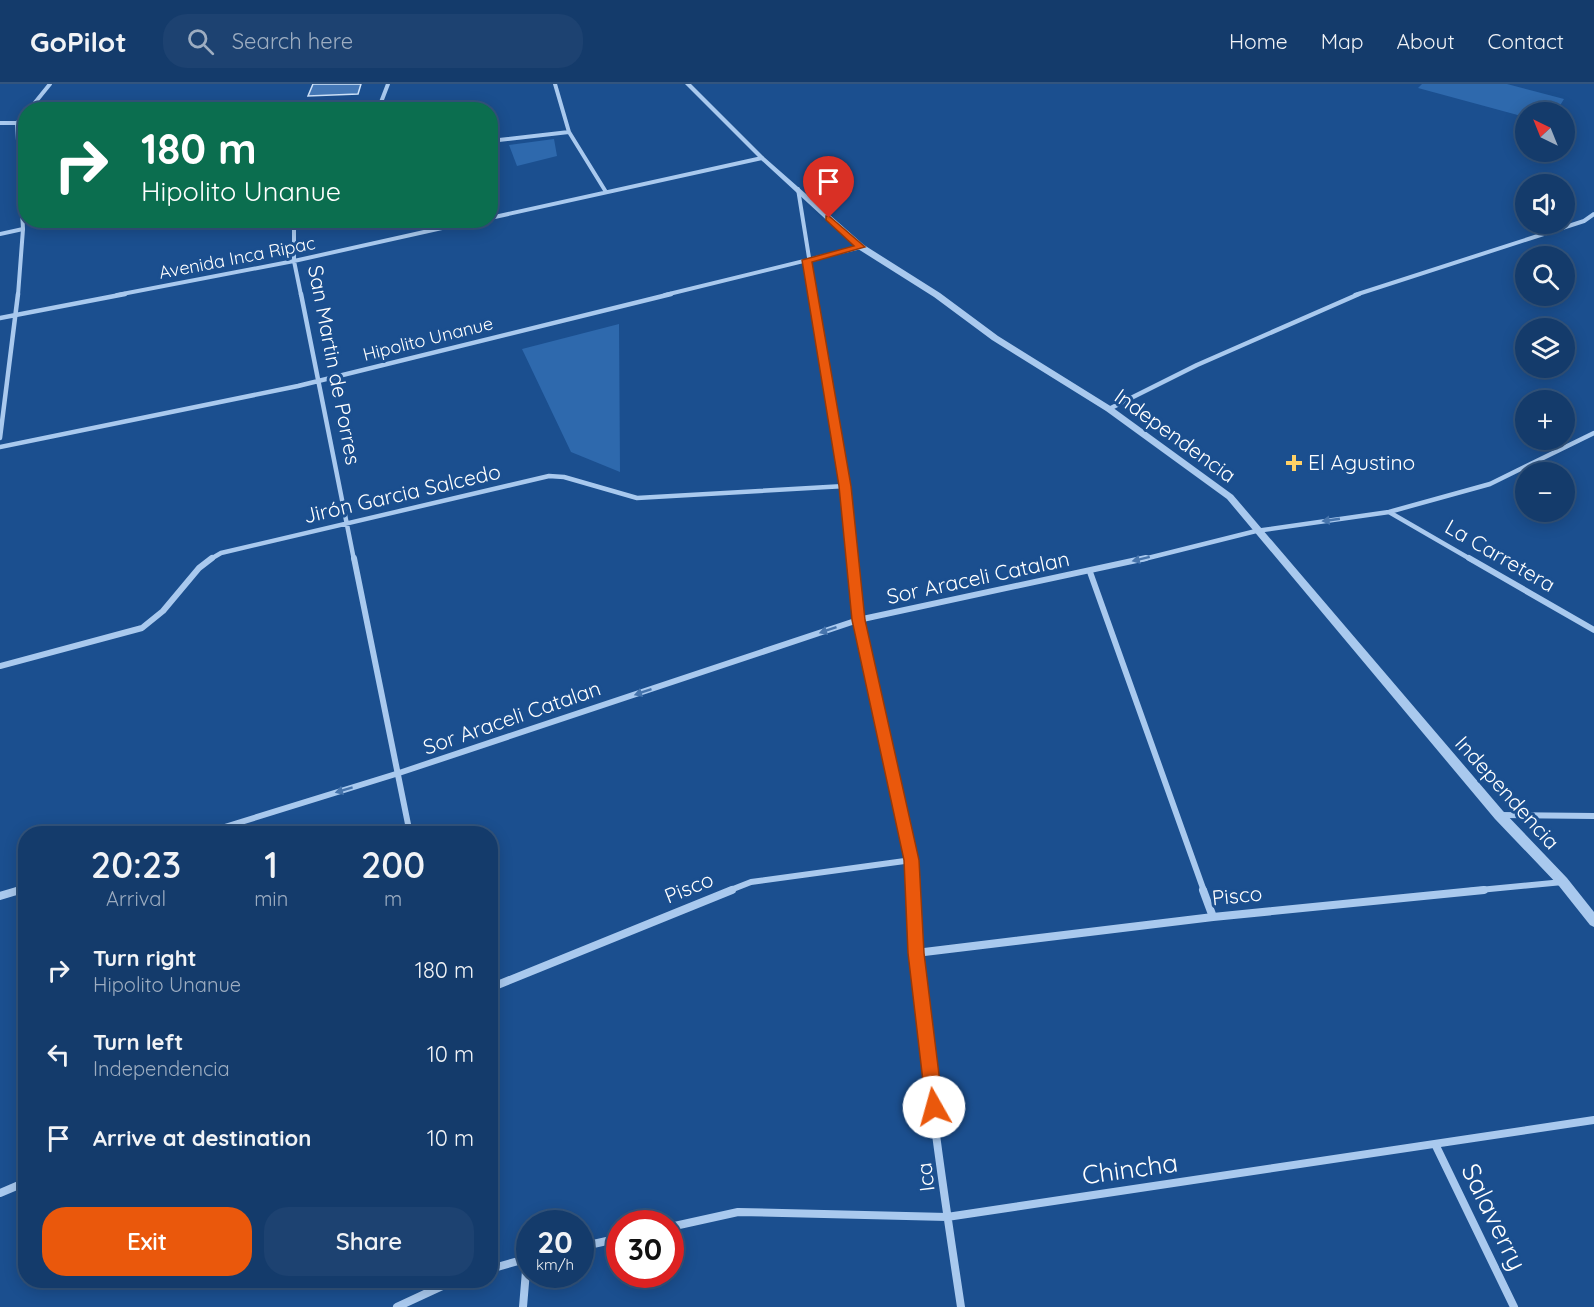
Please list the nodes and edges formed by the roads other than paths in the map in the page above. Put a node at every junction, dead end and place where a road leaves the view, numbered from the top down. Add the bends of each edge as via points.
1 (50, 84) edge
2 (388, 84) edge
3 (555, 84) edge
4 (688, 84) edge
5 (35, 102) edge
6 (381, 102) edge
7 (0, 123) edge
8 (17, 123) joint
9 (569, 132) junction
10 (498, 140) edge
11 (18, 141) edge
12 (762, 158) junction
13 (798, 189) junction
14 (606, 192) junction
15 (1594, 214) edge
16 (498, 216) edge
17 (294, 228) edge
18 (442, 228) edge
19 (23, 229) joint
20 (0, 234) edge
21 (861, 247) junction
22 (807, 260) junction
23 (294, 261) junction
24 (16, 315) junction
25 (0, 318) edge
26 (319, 380) junction
27 (1109, 409) junction
28 (1, 426) edge
29 (1594, 433) edge
30 (0, 438) edge
31 (0, 447) edge
32 (845, 486) junction
33 (1389, 512) junction
34 (347, 525) junction
35 (1256, 531) junction
36 (1090, 572) junction
37 (858, 620) junction
38 (1593, 630) edge
39 (0, 666) edge
40 (399, 773) junction
41 (1499, 815) junction
42 (1594, 816) edge
43 (228, 826) edge
44 (409, 826) edge
45 (912, 860) junction
46 (1563, 882) junction
47 (18, 890) edge
48 (0, 896) edge
49 (1213, 917) junction
50 (1594, 921) edge
51 (916, 953) junction
52 (498, 985) edge
53 (1594, 1120) edge
54 (1436, 1146) junction
55 (18, 1185) edge
56 (0, 1193) edge
57 (947, 1217) junction
58 (684, 1224) edge
59 (516, 1261) edge
60 (498, 1267) edge
61 (438, 1288) edge
62 (525, 1288) edge
63 (397, 1307) edge
64 (523, 1307) edge
65 (961, 1307) edge
66 (1514, 1307) edge

1 - 5 street
2 - 6 street
3 - 9 street
4 - 12 street, Independencia
7 - 8 street
8 - 11 street
9 - 10 street
9 - 14 street
12 - 13 street, Independencia
12 - 14 street
13 - 21 street, Independencia
13 - 22 street, Ica
14 - 16 street
15 - 27 street via 1365,291 1197,364
17 - 23 street, San Martin de Porres
18 - 23 street, Avenida Inca Ripac
19 - 20 street
19 - 24 street
21 - 22 street, Hipolito Unanue
21 - 27 street, Independencia
22 - 26 street, Hipolito Unanue
22 - 32 street, Ica
23 - 24 street, Avenida Inca Ripac
23 - 26 street, San Martin de Porres
24 - 25 street, Avenida Inca Ripac
24 - 28 street
26 - 31 street, Hipolito Unanue
26 - 34 street, San Martin de Porres
27 - 35 street, Independencia via 1230,497
28 - 30 street
29 - 33 street, Sor Araceli Catalan via 1490,484
32 - 34 street, Jirón Garcia Salcedo via 637,498 556,475
32 - 37 street, Ica
33 -> 35 street, Sor Araceli Catalan
33 - 38 street, La Carretera
34 - 39 street, Jirón Garcia Salcedo via 221,553 204,564 154,622
34 - 40 street, San Martin de Porres
35 -> 36 street, Sor Araceli Catalan
35 - 41 street, Independencia
36 - 37 street, Sor Araceli Catalan
36 - 49 street
37 -> 40 street, Sor Araceli Catalan
37 - 45 street, Ica
40 -> 43 street, Sor Araceli Catalan
40 - 44 street, San Martin de Porres
41 - 42 street
41 - 46 street, Independencia
45 - 51 street, Ica
45 - 52 street, Pisco via 751,882
46 - 49 street, Pisco
46 - 50 street, Independencia
47 - 48 street
49 - 51 street, Pisco
51 - 57 street, Ica
53 - 54 street, Chincha
54 - 57 street, Chincha
54 - 66 street, Salaverry
55 - 56 street
57 - 58 street, Chincha via 738,1212
57 - 65 street, Ica
59 - 60 street
61 - 63 street
62 - 64 street

